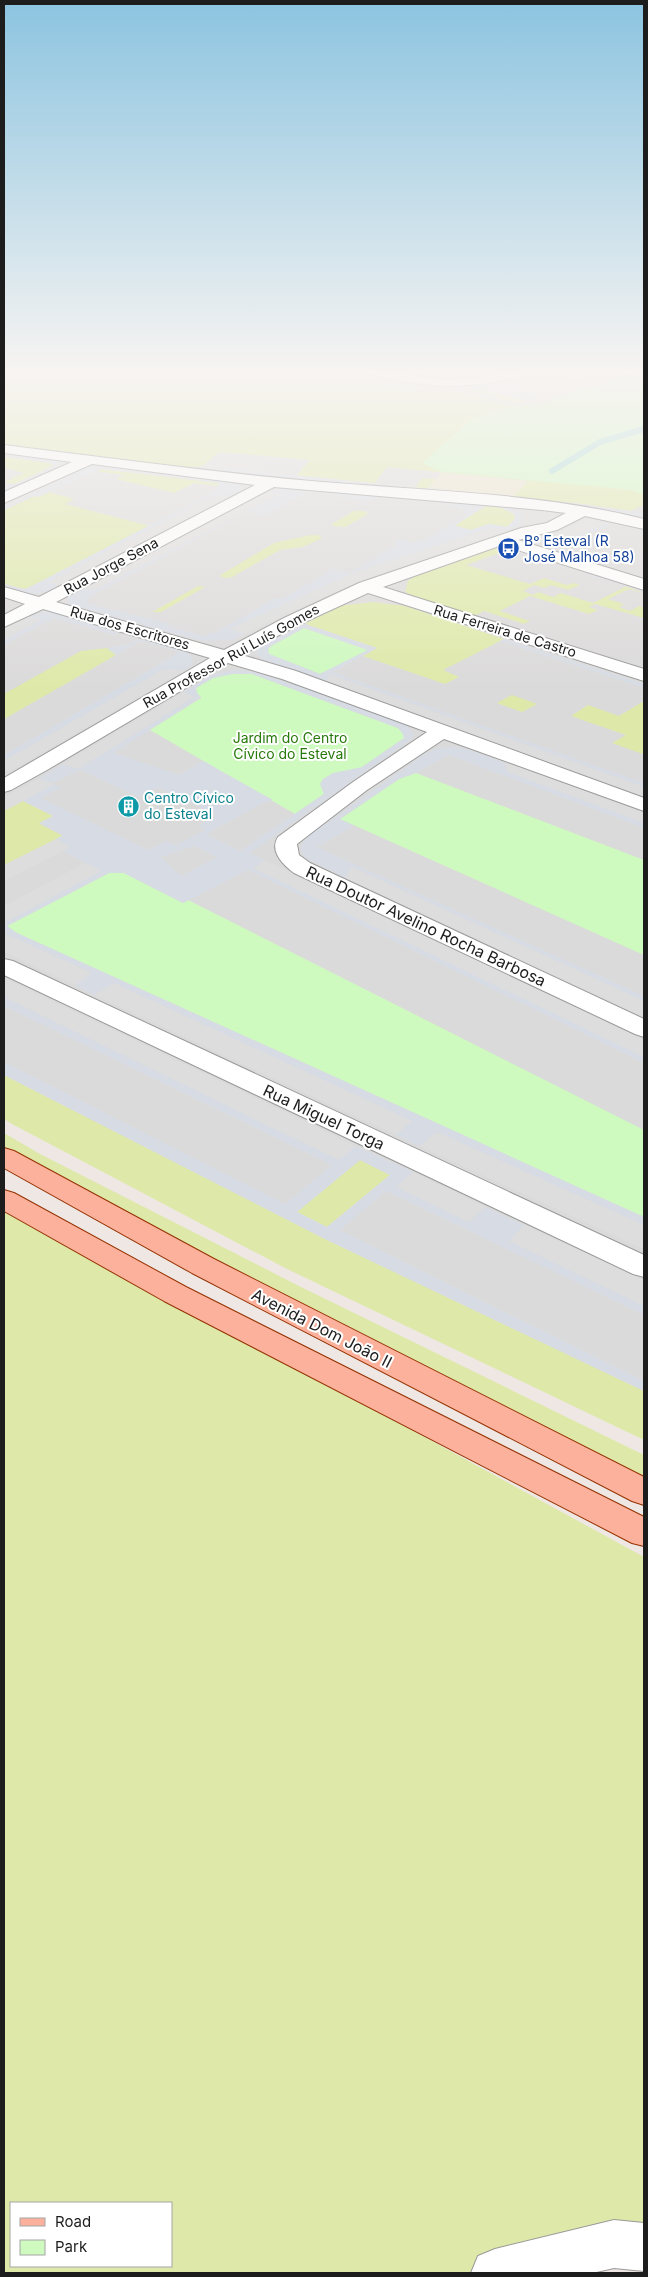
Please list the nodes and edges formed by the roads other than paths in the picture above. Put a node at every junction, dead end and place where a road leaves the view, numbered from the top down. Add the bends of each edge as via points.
1 (55, 475) edge
2 (216, 475) edge
3 (272, 482) junction
4 (4, 498) edge
5 (498, 500) junction
6 (584, 510) junction
7 (644, 524) edge
8 (527, 531) junction
9 (502, 540) junction
10 (644, 585) edge
11 (365, 587) junction
12 (4, 592) edge
13 (42, 603) junction
14 (4, 622) edge
15 (226, 656) junction
16 (644, 675) edge
17 (442, 731) junction
18 (4, 786) edge
19 (644, 805) edge
20 (4, 966) edge
21 (644, 1029) edge
22 (4, 1157) edge
23 (4, 1199) edge
24 (644, 1267) edge
25 (644, 1492) edge
26 (644, 1533) edge
27 (644, 2247) edge
28 (495, 2273) edge

1 - 4 street
2 - 3 street
3 - 5 street
3 - 13 street, Rua Jorge Sena
5 - 6 street
5 - 8 street via 524,511 530,520
6 - 7 street
6 - 8 street, Rua Professor Rui Luís Gomes via 551,527
8 - 9 street, Rua Professor Rui Luís Gomes
9 - 10 street
9 - 11 street, Rua Professor Rui Luís Gomes
11 - 15 street, Rua Professor Rui Luís Gomes
11 - 16 street, Rua Ferreira de Castro
12 - 13 street, Rua dos Escritores
13 - 14 street, Rua Jorge Sena
13 - 15 street, Rua dos Escritores
15 - 17 street, Rua dos Escritores via 289,675
15 - 18 street, Rua Professor Rui Luís Gomes
17 - 19 street, Rua dos Escritores
17 - 21 street, Rua Doutor Avelino Rocha Barbosa via 291,837 286,842 286,852 291,860
20 - 24 street, Rua Miguel Torga
22 - 25 main road, Avenida Dom João II via 203,1266
23 - 26 main road via 175,1294
27 - 28 street via 614,2244

